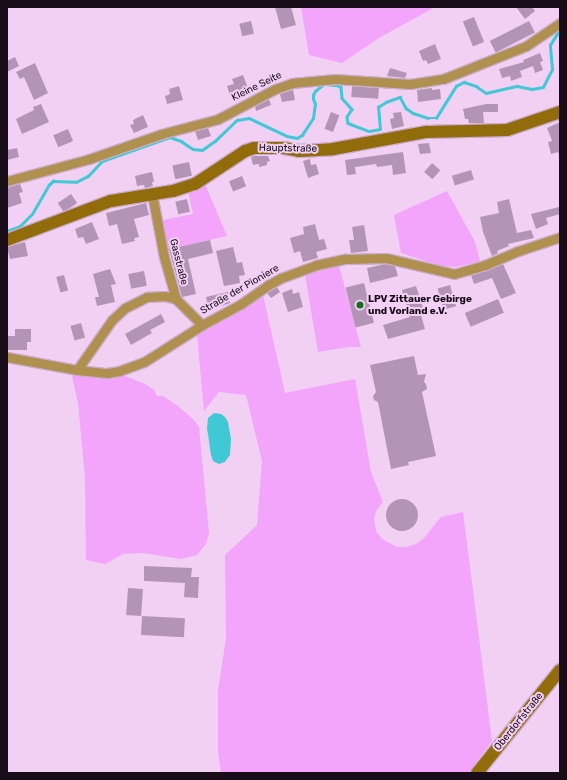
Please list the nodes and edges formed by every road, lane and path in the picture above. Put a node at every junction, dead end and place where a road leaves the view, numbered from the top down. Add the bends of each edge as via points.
1 (560, 23) edge
2 (560, 112) edge
3 (7, 181) edge
4 (152, 194) junction
5 (560, 237) edge
6 (7, 240) edge
7 (176, 299) junction
8 (202, 325) junction
9 (7, 357) edge
10 (77, 370) junction
11 (560, 670) edge
12 (477, 773) edge

1 - 3 street, Kleine Seite via 520,49 443,80 410,84 335,79 292,83 275,89 218,119 161,134 89,159
2 - 4 street, Hauptstraße via 507,130 426,132 333,149 299,151 254,148 245,151 195,184
4 - 6 street, Hauptstraße via 111,201
4 - 7 street, Gasstraße via 164,257
5 - 8 street, Straße der Pioniere via 486,265 454,274 386,258 345,259 323,264 281,278
7 - 8 street, Gasstraße
7 - 10 street via 165,296 147,297 125,308 112,320
8 - 10 street, Straße der Pioniere via 144,362 130,368 107,373
9 - 10 street, Straße der Pioniere
11 - 12 street, Oberdorfstraße

